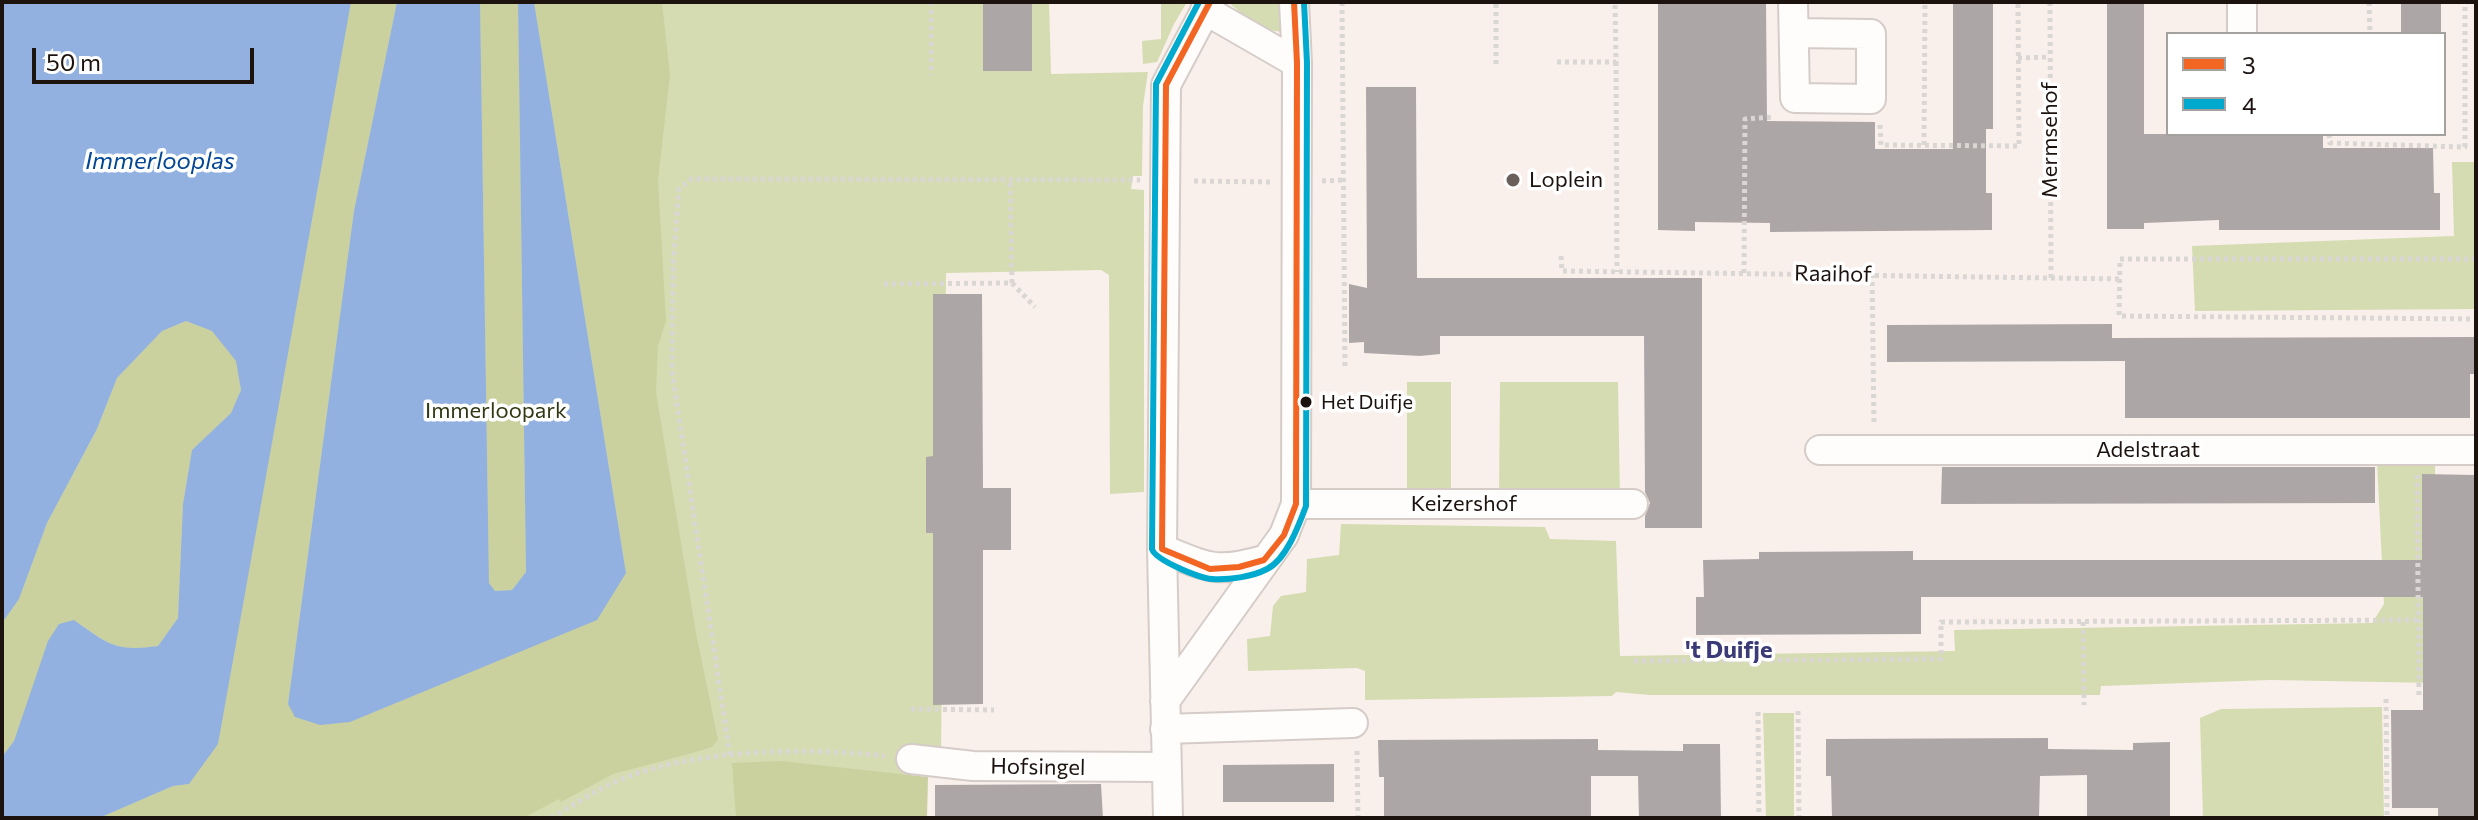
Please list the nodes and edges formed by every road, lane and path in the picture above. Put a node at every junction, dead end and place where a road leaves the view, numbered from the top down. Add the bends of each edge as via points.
1 (931, 2) edge
2 (1294, 2) edge
3 (1342, 2) edge
4 (1496, 2) edge
5 (1615, 2) edge
6 (1793, 2) edge
7 (1925, 2) edge
8 (2018, 2) edge
9 (2050, 2) edge
10 (2242, 2) edge
11 (2369, 2) edge
12 (2465, 2) edge
13 (1208, 6) edge
14 (2242, 32) edge
15 (2370, 32) edge
16 (1794, 33) junction
17 (2050, 57) junction
18 (2018, 58) junction
19 (2465, 58) junction
20 (2476, 58) edge
21 (1557, 62) dead end
22 (1616, 62) junction
23 (1297, 63) junction
24 (1496, 64) dead end
25 (931, 75) dead end
26 (1795, 98) junction
27 (1871, 99) junction
28 (2329, 136) edge
29 (2373, 136) edge
30 (1924, 145) junction
31 (2373, 145) junction
32 (1010, 180) junction
33 (1165, 180) junction
34 (1344, 180) junction
35 (1296, 181) junction
36 (1561, 256) dead end
37 (2476, 259) edge
38 (1617, 272) junction
39 (1744, 273) junction
40 (1872, 274) junction
41 (2051, 278) junction
42 (2120, 279) junction
43 (1012, 283) junction
44 (884, 284) dead end
45 (1035, 307) dead end
46 (2476, 319) edge
47 (1345, 368) dead end
48 (1820, 450) dead end
49 (1874, 450) junction
50 (2416, 450) junction
51 (2476, 450) edge
52 (1296, 504) junction
53 (1633, 504) dead end
54 (1162, 549) junction
55 (1264, 560) junction
56 (2418, 620) junction
57 (2083, 622) junction
58 (1634, 661) dead end
59 (2419, 698) dead end
60 (2386, 699) dead end
61 (2084, 705) dead end
62 (911, 709) dead end
63 (994, 710) dead end
64 (1798, 711) dead end
65 (1758, 712) dead end
66 (1165, 715) junction
67 (1355, 731) joint
68 (730, 755) junction
69 (911, 759) joint
70 (1166, 767) junction
71 (551, 818) edge
72 (1168, 818) edge
73 (1358, 818) edge
74 (1759, 818) edge
75 (1799, 818) edge
76 (2387, 818) edge

1 - 25 path
2 - 23 street
3 - 34 path
4 - 24 path
5 - 22 path
6 - 16 street
7 - 30 path
8 - 18 path
9 - 17 path, Mermsehof
10 - 14 street
11 - 15 path
12 - 19 path
13 - 23 street
13 - 33 street via 1166,85
16 - 26 street
16 - 27 street via 1871,34
17 - 18 path
17 - 41 path, Mermsehof
18 - 30 path via 2019,146
19 - 20 path
19 - 31 path via 2465,147
21 - 22 path
22 - 38 path
23 - 35 street
26 - 27 street
26 - 39 path via 1775,117 1745,119
27 - 30 path via 1879,109 1881,145
28 - 31 path via 2330,143
29 - 31 path
32 - 33 path
32 - 43 path
32 - 68 path via 691,179 679,189 672,371
33 - 35 path
33 - 54 street
34 - 35 path
34 - 47 path
35 - 52 street
36 - 38 path, Raaihof via 1562,271
37 - 42 path via 2120,259
38 - 39 path, Raaihof
39 - 40 path, Raaihof
40 - 41 path, Raaihof
40 - 49 path
41 - 42 path, Raaihof
42 - 46 path via 2119,316
43 - 44 path
43 - 45 path
48 - 49 street, Adelstraat
49 - 50 street, Adelstraat
50 - 51 street, Adelstraat
50 - 56 path
52 - 53 street, Keizershof
52 - 55 street via 1284,535
54 - 55 street via 1210,569
54 - 66 street
55 - 66 street
56 - 57 path
56 - 59 path
57 - 58 path via 1941,622 1941,659
57 - 61 path
60 - 76 path
62 - 63 path
64 - 75 path
65 - 74 path
66 - 67 street
66 - 70 street
67 - 73 path
68 - 69 path via 836,751
68 - 71 path via 620,780
69 - 70 street, Hofsingel via 973,766
70 - 72 street

